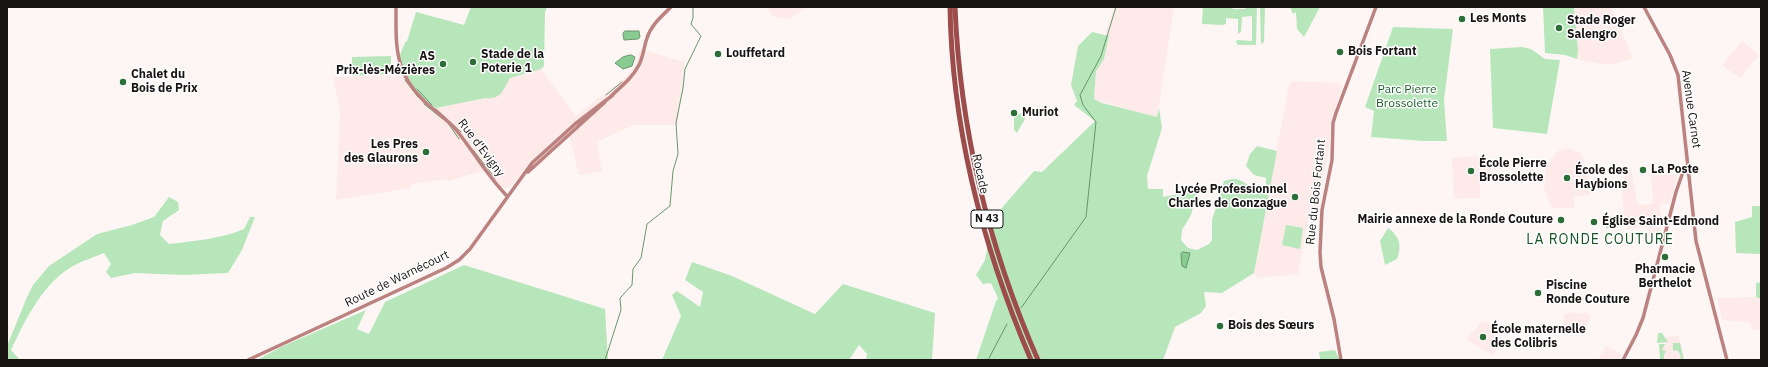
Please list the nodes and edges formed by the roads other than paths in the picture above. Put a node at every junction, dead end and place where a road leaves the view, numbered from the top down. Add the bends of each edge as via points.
1 (396, 7) edge
2 (672, 7) edge
3 (947, 7) edge
4 (950, 7) edge
5 (956, 7) edge
6 (1376, 7) edge
7 (1644, 7) edge
8 (950, 19) junction
9 (1688, 167) junction
10 (507, 196) junction
11 (248, 360) edge
12 (1031, 360) edge
13 (1038, 360) edge
14 (1341, 360) edge
15 (1623, 360) edge
16 (1727, 360) edge

1 - 10 main road, Rue d'Evigny via 397,53 405,75 422,99 455,129
2 - 10 main road, Route de Warnécourt via 656,21 647,37 639,64 629,80 523,176
3 - 8 highway
4 - 8 highway, Rocade / N 43
5 - 13 highway, N 43 via 956,39 964,110 982,198 1004,276
6 - 14 main road, Rue du Bois Fortant via 1334,118 1332,160 1322,214 1321,267
7 - 9 main road, Avenue Carnot via 1678,75
8 - 12 highway, Rocade / N 43 via 957,102 968,170 999,280
9 - 15 main road via 1684,169 1676,192 1643,318
9 - 16 main road, Avenue Carnot via 1696,241
10 - 11 main road, Route de Warnécourt via 470,249 454,264

